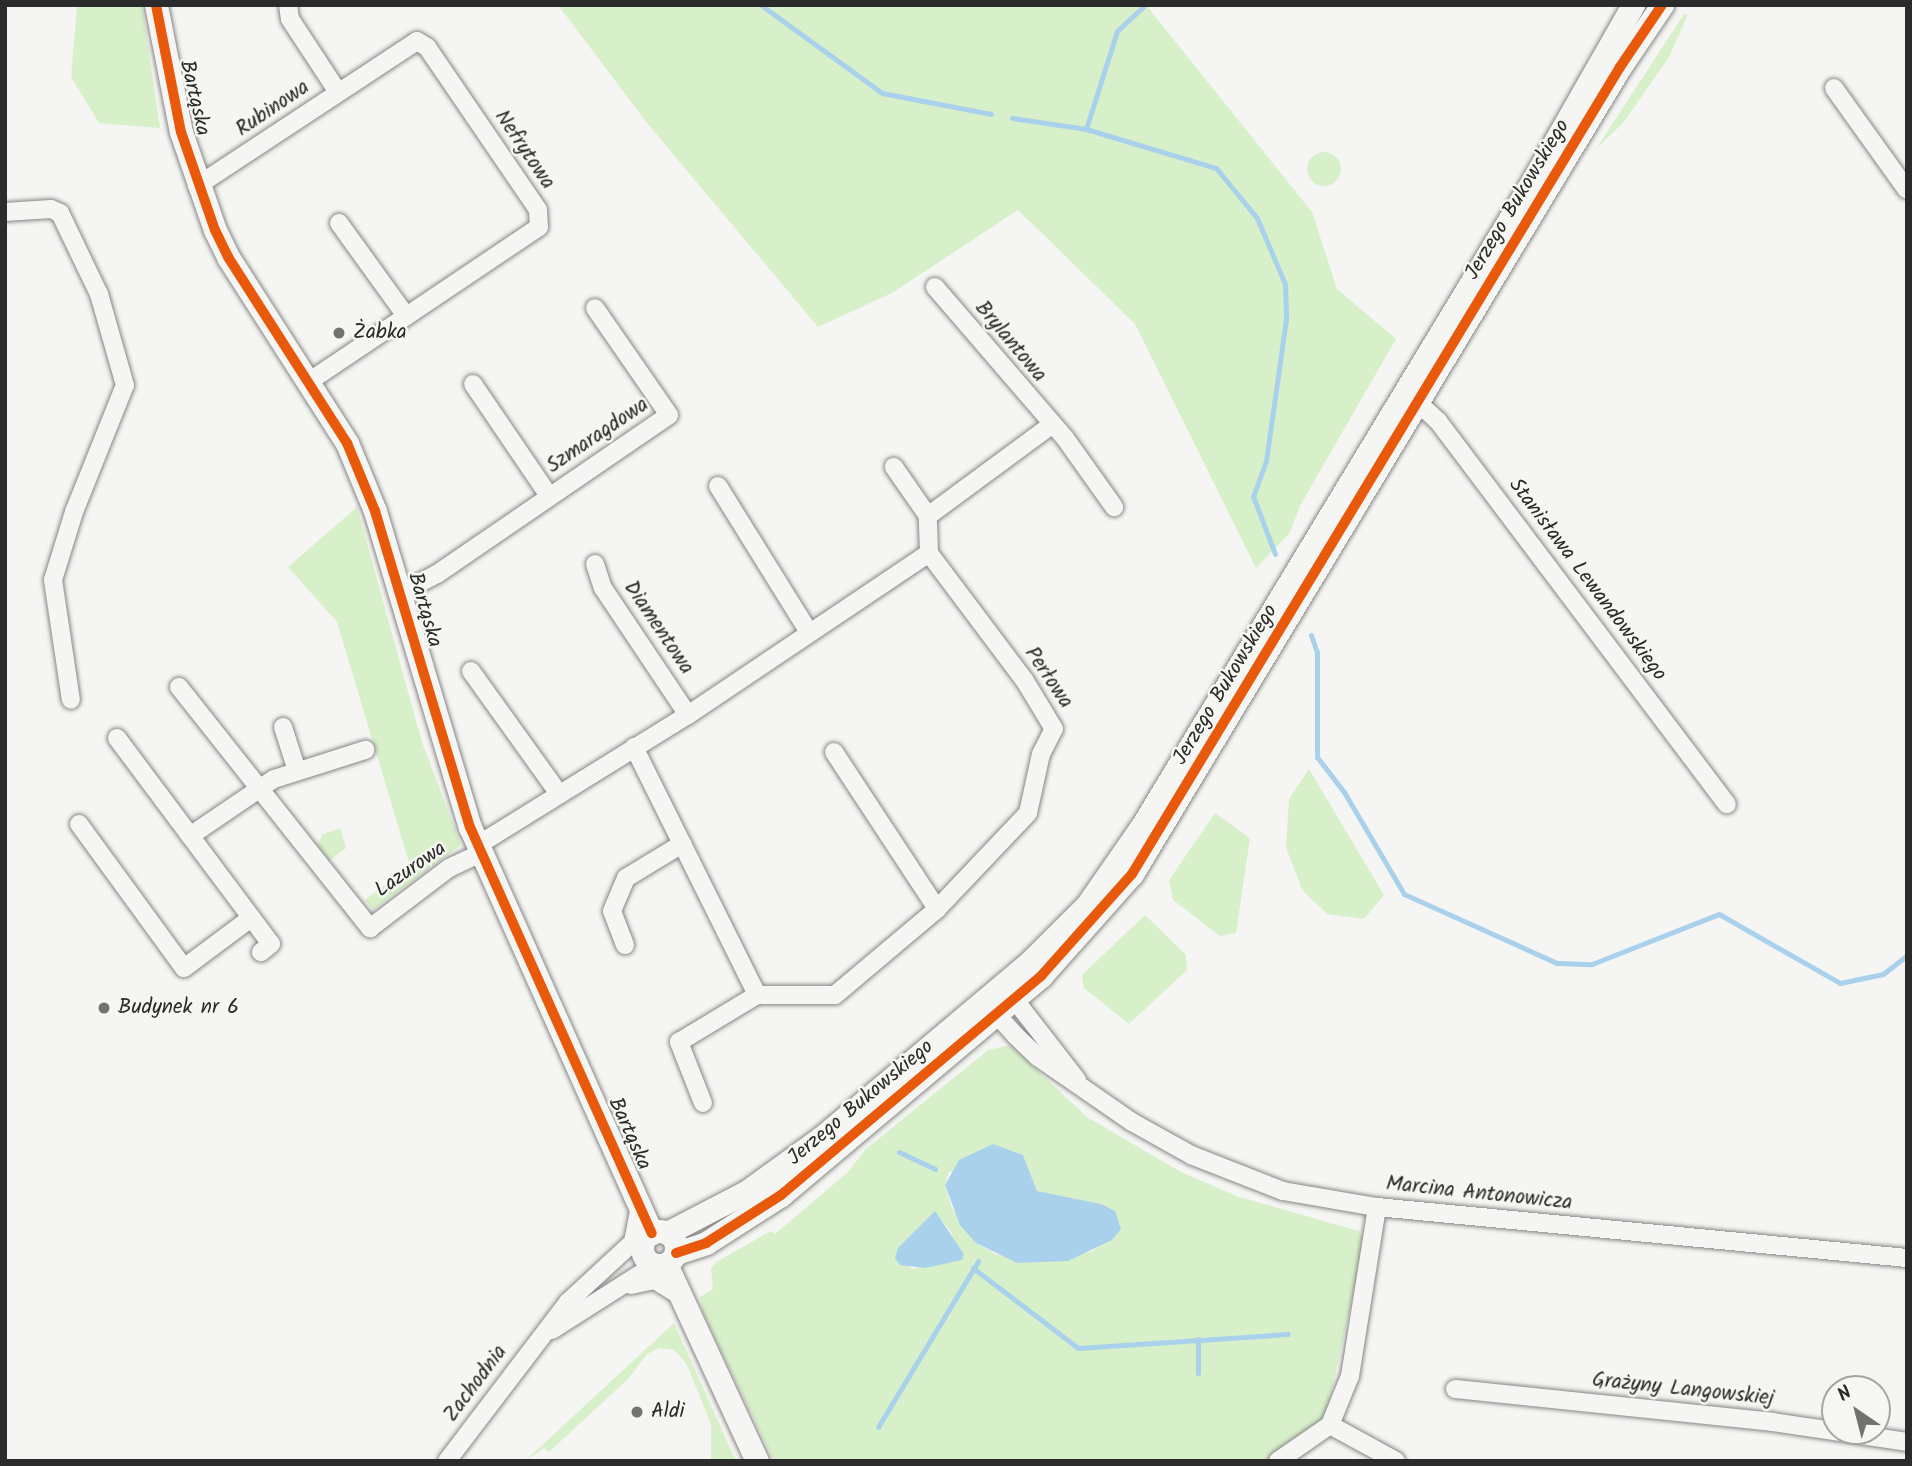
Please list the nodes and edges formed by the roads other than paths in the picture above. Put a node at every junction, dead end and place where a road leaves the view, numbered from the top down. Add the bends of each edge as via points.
1 (156, 5) edge
2 (288, 5) edge
3 (1633, 5) edge
4 (1662, 5) edge
5 (417, 41) joint
6 (1834, 88) dead end
7 (338, 92) junction
8 (197, 186) junction
9 (1907, 190) edge
10 (5, 212) edge
11 (339, 223) dead end
12 (936, 287) dead end
13 (595, 308) dead end
14 (405, 316) junction
15 (311, 380) junction
16 (473, 384) dead end
17 (1412, 396) junction
18 (1050, 426) junction
19 (894, 467) dead end
20 (718, 486) dead end
21 (549, 496) junction
22 (1114, 507) dead end
23 (928, 516) junction
24 (929, 553) junction
25 (595, 564) dead end
26 (400, 593) junction
27 (809, 632) junction
28 (471, 671) dead end
29 (179, 687) dead end
30 (71, 700) dead end
31 (688, 715) junction
32 (284, 727) dead end
33 (117, 738) dead end
34 (634, 747) junction
35 (365, 750) dead end
36 (834, 752) dead end
37 (297, 771) junction
38 (255, 789) junction
39 (559, 794) junction
40 (1727, 804) dead end
41 (79, 824) dead end
42 (190, 836) junction
43 (682, 844) junction
44 (479, 849) junction
45 (937, 909) junction
46 (251, 918) junction
47 (625, 945) dead end
48 (261, 951) dead end
49 (757, 995) junction
50 (1002, 1003) junction
51 (703, 1103) dead end
52 (640, 1207) junction
53 (1377, 1207) junction
54 (695, 1221) junction
55 (706, 1243) junction
56 (660, 1248) junction
57 (1907, 1258) edge
58 (612, 1264) junction
59 (624, 1286) junction
60 (681, 1296) junction
61 (543, 1336) junction
62 (1455, 1389) dead end
63 (1329, 1425) junction
64 (1907, 1442) edge
65 (447, 1461) edge
66 (757, 1461) edge
67 (1278, 1461) edge
68 (1396, 1461) edge

1 - 8 street, Bartąska via 181,132
2 - 7 street, Rubinowa via 290,19
3 - 17 street, Jerzego Bukowskiego
4 - 17 street, Jerzego Bukowskiego
5 - 7 street, Rubinowa
5 - 14 street, Nefrytowa via 426,47 538,210 540,227
6 - 9 street
7 - 8 street, Rubinowa
8 - 15 street, Bartąska via 228,257
10 - 30 street via 51,209 60,213 99,294 125,385 74,512 54,580
11 - 14 street
12 - 18 street, Brylantowa
13 - 21 street, Szmaragdowa via 669,415
14 - 15 street, Nefrytowa
15 - 26 street, Bartąska via 360,473
16 - 21 street, Szmaragdowa
17 - 40 street, Stanisława Lewandowskiego
17 - 50 street, Jerzego Bukowskiego via 1132,874 1067,952
18 - 22 street, Brylantowa via 1065,438
18 - 23 street
19 - 23 street
20 - 27 street
21 - 26 street, Szmaragdowa via 437,574
23 - 24 street
24 - 27 street
24 - 45 street, Perłowa via 1025,681 1054,729 1041,754 1028,813
25 - 31 street, Diamentowa via 604,588
26 - 44 street, Bartąska via 457,792
27 - 31 street
28 - 39 street
29 - 38 street
31 - 34 street
32 - 37 street
33 - 42 street
34 - 39 street
34 - 43 street
35 - 37 street
36 - 45 street
37 - 38 street
38 - 42 street
38 - 44 street, Lazurowa via 370,928
39 - 44 street
41 - 46 street via 188,972
42 - 46 street
43 - 47 street via 626,878 612,911
43 - 49 street
44 - 52 street, Bartąska
45 - 49 street, Perłowa via 835,995
46 - 48 street via 271,944
49 - 51 street via 680,1042
50 - 53 street, Marcina Antonowicza via 1038,1057 1132,1122 1191,1155 1283,1191
50 - 54 street, Jerzego Bukowskiego via 786,1164
50 - 55 street, Jerzego Bukowskiego via 781,1195
52 - 54 street via 666,1221
52 - 56 street, Bartąska
52 - 58 street via 632,1242
53 - 57 street, Marcina Antonowicza
53 - 63 street via 1350,1376
54 - 56 street, Jerzego Bukowskiego
55 - 56 street, Jerzego Bukowskiego
55 - 60 street via 682,1272
56 - 58 street
56 - 59 street
56 - 60 street, Bartąska
58 - 61 street, Zachodnia via 568,1302
59 - 60 street via 655,1280
59 - 61 street
60 - 66 street, Bartąska
61 - 65 street, Zachodnia
62 - 64 street, Grażyny Langowskiej via 1772,1422
63 - 67 street
63 - 68 street

